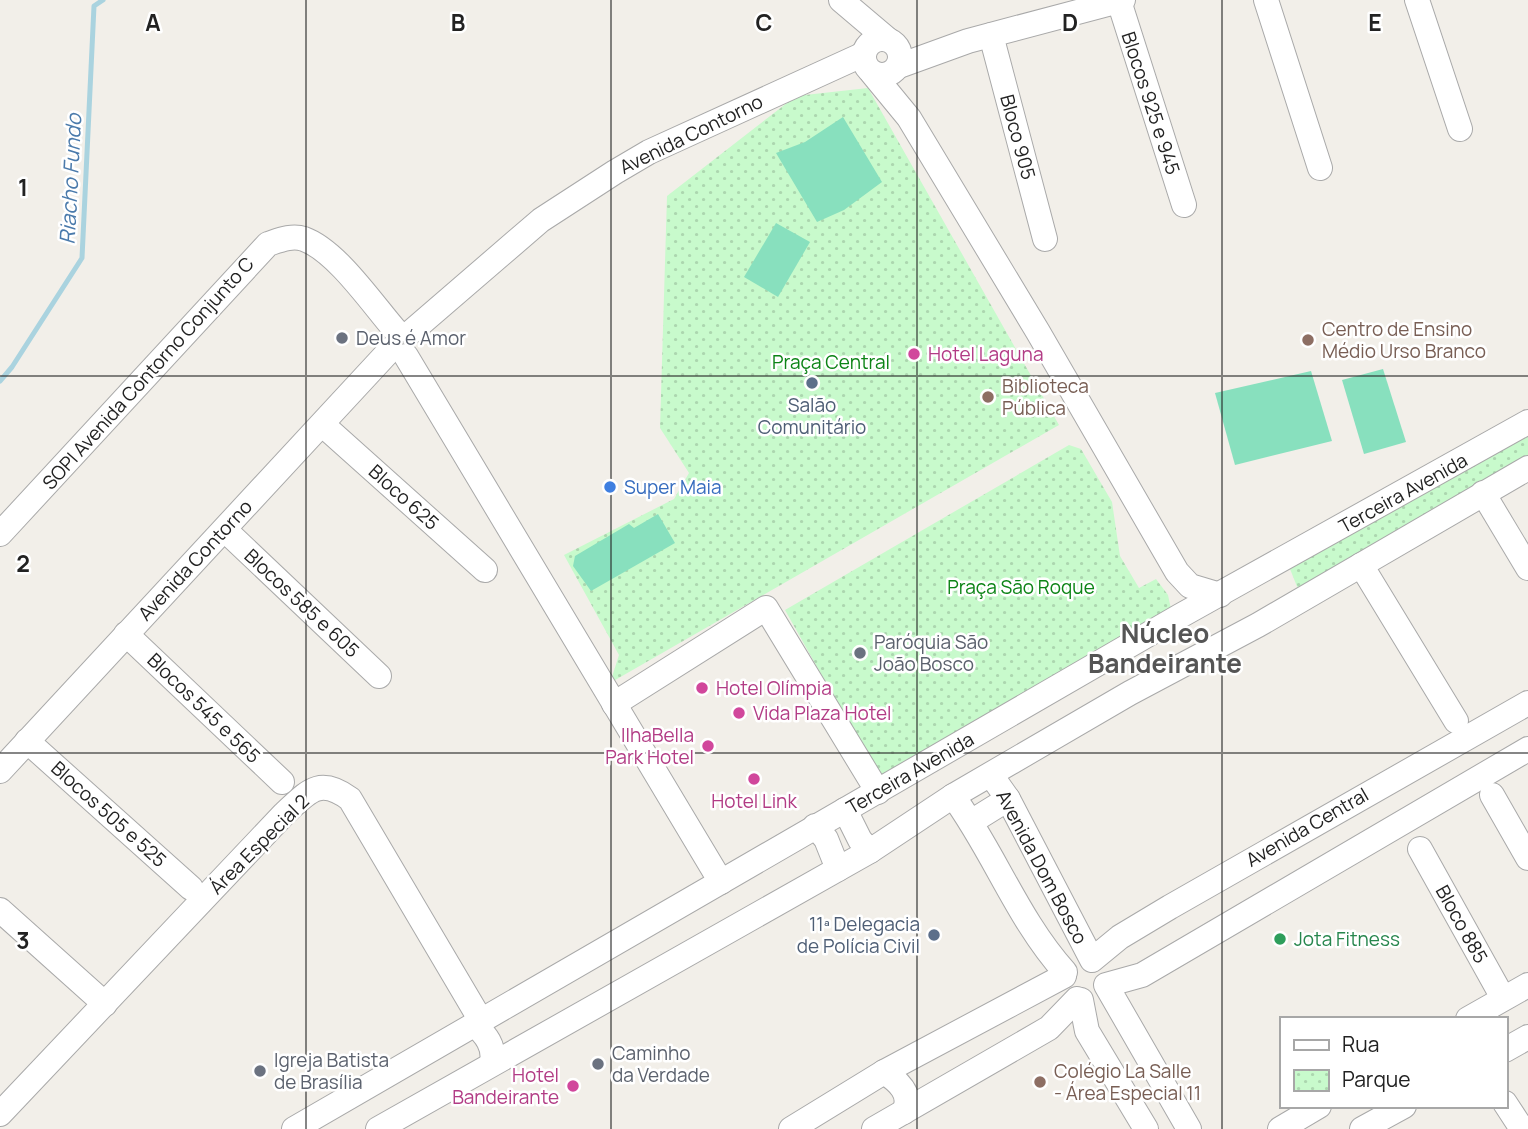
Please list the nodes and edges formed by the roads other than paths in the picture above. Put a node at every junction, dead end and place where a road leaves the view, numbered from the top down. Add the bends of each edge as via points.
1 (839, 0) edge
2 (1266, 0) edge
3 (1417, 0) edge
4 (1121, 1) edge
5 (979, 38) junction
6 (880, 57) junction
7 (1460, 129) dead end
8 (1320, 168) dead end
9 (1184, 205) dead end
10 (1045, 239) dead end
11 (401, 342) junction
12 (1528, 422) edge
13 (323, 425) junction
14 (1528, 468) edge
15 (1483, 494) junction
16 (225, 530) junction
17 (0, 534) edge
18 (1361, 565) junction
19 (1272, 567) junction
20 (1528, 568) edge
21 (485, 569) dead end
22 (1177, 572) junction
23 (1231, 589) junction
24 (1301, 599) junction
25 (1180, 617) junction
26 (1258, 625) junction
27 (125, 634) junction
28 (379, 676) dead end
29 (1528, 703) edge
30 (614, 704) junction
31 (1466, 730) junction
32 (27, 741) junction
33 (1528, 749) edge
34 (1504, 763) junction
35 (0, 771) edge
36 (991, 775) junction
37 (282, 782) dead end
38 (1487, 785) junction
39 (878, 792) junction
40 (953, 796) junction
41 (1008, 799) junction
42 (845, 810) junction
43 (971, 822) junction
44 (815, 826) junction
45 (1420, 849) dead end
46 (870, 851) junction
47 (1528, 858) edge
48 (838, 869) junction
49 (721, 882) junction
50 (191, 888) dead end
51 (0, 909) edge
52 (1092, 960) junction
53 (1065, 974) junction
54 (1105, 985) junction
55 (1528, 985) edge
56 (1503, 999) junction
57 (1079, 1000) junction
58 (104, 1004) junction
59 (506, 1005) junction
60 (1472, 1017) edge
61 (477, 1021) junction
62 (1528, 1037) edge
63 (526, 1043) junction
64 (1507, 1049) edge
65 (492, 1063) junction
66 (884, 1072) junction
67 (1507, 1105) edge
68 (1316, 1108) edge
69 (1400, 1108) edge
70 (904, 1112) junction
71 (0, 1114) edge
72 (294, 1129) edge
73 (379, 1129) edge
74 (791, 1129) edge
75 (874, 1129) edge
76 (1146, 1129) edge
77 (1189, 1129) edge
78 (1280, 1129) edge
79 (1362, 1129) edge
80 (1522, 1129) edge

1 - 6 street
2 - 8 street
3 - 7 street
4 - 5 street, Avenida Contorno
4 - 9 street, Blocos 925 e 945
5 - 6 street, Avenida Contorno
5 - 10 street, Bloco 905
6 - 11 street, Avenida Contorno via 812,76 649,152 562,205
6 - 22 street via 909,118
11 - 13 street, Avenida Contorno
11 - 17 street, SOPI Avenida Contorno Conjunto C via 323,249 286,237 268,244
11 - 30 street, SOPI Avenida Contorno Conjunto C
12 - 19 street, Terceira Avenida
13 - 16 street, Avenida Contorno
13 - 21 street, Bloco 625
14 - 15 street, Terceira Avenida
15 - 18 street, Terceira Avenida
15 - 20 street
16 - 27 street, Avenida Contorno
16 - 28 street, Blocos 585 e 605
18 - 24 street, Terceira Avenida
18 - 31 street
19 - 23 street, Terceira Avenida
19 - 24 street via 1283,593
22 - 23 street via 1190,586
22 - 25 street via 1182,590
23 - 25 street, Terceira Avenida
23 - 26 street via 1250,590 1260,606
24 - 26 street, Terceira Avenida
25 - 39 street, Terceira Avenida
26 - 36 street, Terceira Avenida
27 - 32 street, Avenida Contorno
27 - 37 street, Blocos 545 e 565
29 - 31 street, Avenida Central
30 - 39 street via 766,608
30 - 49 street, SOPI Avenida Contorno Conjunto C
31 - 34 street
31 - 38 street
31 - 52 street, Avenida Central via 1170,906
32 - 35 street, Avenida Contorno
32 - 50 street, Blocos 505 e 525
33 - 34 street
34 - 38 street
36 - 40 street, Terceira Avenida
36 - 41 street, Avenida Dom Bosco
38 - 47 street
38 - 54 street via 1142,975
39 - 42 street, Terceira Avenida
40 - 43 street, Avenida Dom Bosco
40 - 46 street, Terceira Avenida
41 - 43 street
41 - 52 street, Avenida Dom Bosco
42 - 44 street, Terceira Avenida
42 - 46 street
43 - 53 street, Avenida Dom Bosco via 1042,944
44 - 48 street via 827,839
44 - 49 street, Terceira Avenida
45 - 56 street, Bloco 885
46 - 48 street, Terceira Avenida
48 - 63 street, Terceira Avenida
49 - 59 street, Terceira Avenida
51 - 58 street
52 - 53 street via 1076,960
52 - 54 street via 1101,965
53 - 57 street via 1069,993
53 - 66 street
54 - 57 street via 1095,998
54 - 77 street
55 - 56 street
56 - 60 street
57 - 70 street via 1049,1028
57 - 76 street via 1087,1031
58 - 61 street, Área Especial 2 via 284,814 308,792 329,786 350,799
58 - 71 street, Área Especial 2
59 - 61 street, Terceira Avenida
59 - 63 street via 513,1031
61 - 65 street, Área Especial 2 via 490,1042
61 - 72 street, Terceira Avenida
62 - 64 street
63 - 65 street, Terceira Avenida
65 - 73 street, Terceira Avenida
66 - 70 street via 904,1092
66 - 74 street
67 - 80 street
68 - 78 street
69 - 79 street
70 - 75 street

